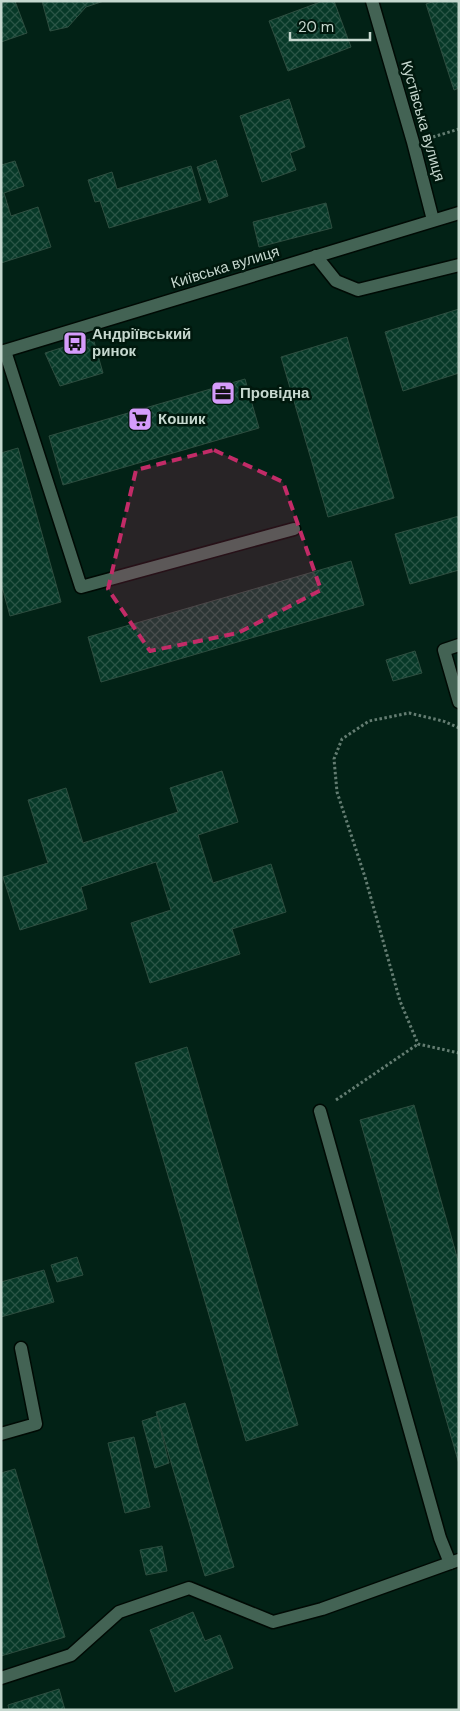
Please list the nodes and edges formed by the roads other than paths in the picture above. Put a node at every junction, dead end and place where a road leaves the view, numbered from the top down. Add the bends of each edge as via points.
1 (372, 1) edge
2 (459, 213) edge
3 (433, 220) junction
4 (316, 256) junction
5 (459, 265) edge
6 (3, 351) edge
7 (294, 529) dead end
8 (459, 645) edge
9 (459, 702) edge
10 (320, 1111) road end
11 (21, 1348) dead end
12 (1, 1434) edge
13 (454, 1562) edge
14 (1, 1678) edge

1 - 3 street, Кустівська вулиця
2 - 3 street, Київська вулиця
3 - 4 street, Київська вулиця
4 - 5 street via 336,281 358,290
4 - 6 street, Київська вулиця
6 - 7 street via 81,587
8 - 9 street via 444,650
10 - 13 street via 440,1538
11 - 12 street via 36,1424
13 - 14 street via 322,1609 273,1622 189,1588 119,1612 71,1655

